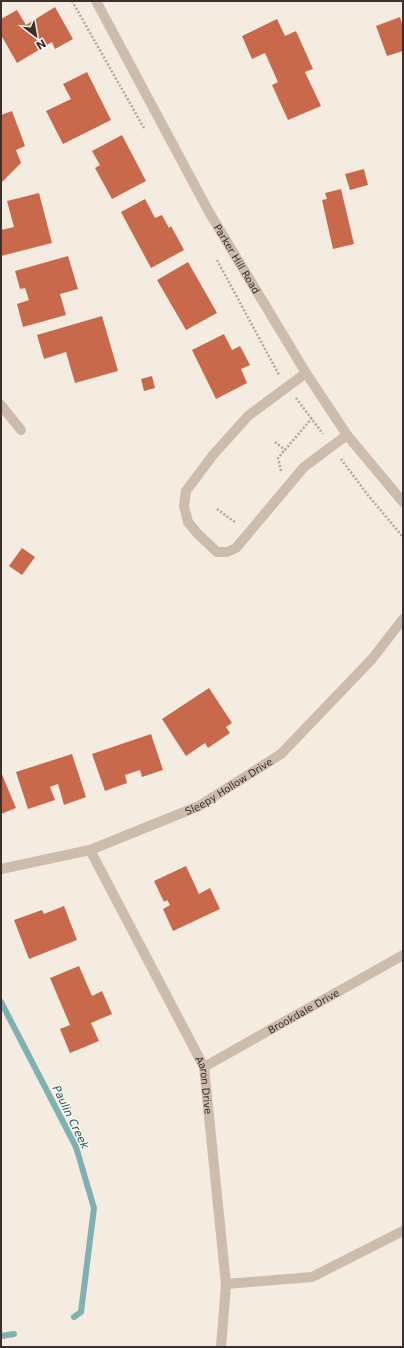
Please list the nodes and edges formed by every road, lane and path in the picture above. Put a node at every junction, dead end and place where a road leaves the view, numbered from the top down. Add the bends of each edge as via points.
1 (96, 1) edge
2 (306, 373) junction
3 (1, 405) edge
4 (21, 430) dead end
5 (347, 435) junction
6 (275, 442) dead end
7 (285, 450) dead end
8 (403, 502) edge
9 (217, 509) dead end
10 (239, 526) dead end
11 (403, 619) edge
12 (90, 850) junction
13 (1, 868) edge
14 (403, 955) edge
15 (204, 1067) junction
16 (403, 1231) edge
17 (226, 1284) junction
18 (221, 1347) edge

1 - 2 street, Parker Hill Road via 209,212
2 - 5 street, Parker Hill Road
2 - 5 street via 248,416 213,455 186,491 184,506 188,522 217,552 227,552 236,548 304,467
3 - 4 street
5 - 8 street, Parker Hill Road
6 - 7 path
9 - 10 path
11 - 12 street, Sleepy Hollow Drive via 372,658 281,754 199,806
12 - 13 street, Sleepy Hollow Drive
12 - 15 street, Aaron Drive
14 - 15 street, Brookdale Drive
15 - 17 street, Aaron Drive
16 - 17 street via 312,1277
17 - 18 street, Aaron Drive

